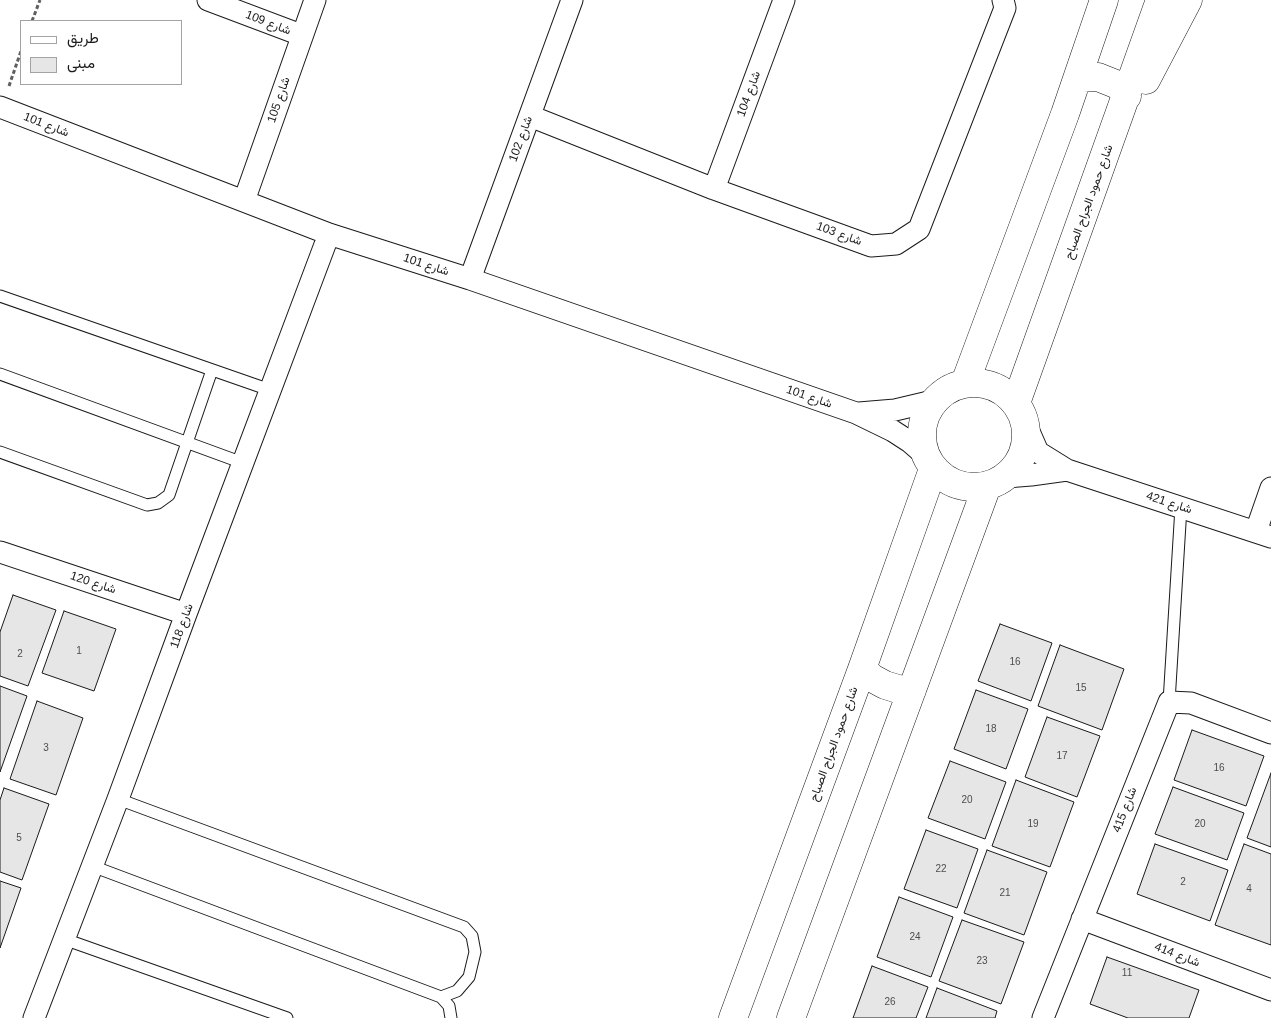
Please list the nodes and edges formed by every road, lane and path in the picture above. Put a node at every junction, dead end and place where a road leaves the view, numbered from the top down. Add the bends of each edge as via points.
1 (40, 0) edge
2 (208, 0) edge
3 (314, 0) edge
4 (572, 0) edge
5 (784, 0) edge
6 (1003, 0) edge
7 (1085, 0) edge
8 (1104, 0) edge
9 (1160, 0) edge
10 (1188, 0) edge
11 (32, 20) edge
12 (301, 35) junction
13 (20, 54) edge
14 (1078, 78) junction
15 (1127, 96) junction
16 (0, 108) edge
17 (1065, 114) junction
18 (530, 116) junction
19 (1114, 130) junction
20 (714, 189) junction
21 (244, 201) junction
22 (330, 234) junction
23 (470, 279) junction
24 (0, 296) edge
25 (212, 370) junction
26 (0, 374) edge
27 (965, 383) junction
28 (270, 390) junction
29 (933, 401) junction
30 (1020, 412) junction
31 (856, 413) junction
32 (187, 443) junction
33 (0, 452) edge
34 (929, 462) junction
35 (243, 463) junction
36 (1067, 470) junction
37 (997, 481) junction
38 (1271, 488) edge
39 (1181, 507) junction
40 (1263, 534) edge
41 (0, 553) edge
42 (186, 614) junction
43 (862, 669) junction
44 (912, 690) junction
45 (1168, 702) junction
46 (1271, 733) edge
47 (118, 799) junction
48 (92, 866) junction
49 (1082, 919) junction
50 (64, 939) junction
51 (1271, 990) edge
52 (441, 997) junction
53 (34, 1018) edge
54 (287, 1018) edge
55 (451, 1018) edge
56 (733, 1018) edge
57 (791, 1018) edge
58 (1043, 1018) edge

1 - 11 path
2 - 12 street, شارع 109
3 - 12 street, شارع 105
4 - 18 street, شارع 102
5 - 20 street, شارع 104
6 - 20 street, شارع 103 via 1005,8 919,229 896,244 871,246
7 - 17 street
8 - 14 street
9 - 15 street, شارع حمود الجراح الصباح
10 - 19 street via 1157,61
12 - 21 street, شارع 105
13 - 16 path
14 - 15 street via 1098,77 1118,85
14 - 17 street
15 - 19 street, شارع حمود الجراح الصباح
16 - 21 street, شارع 101
17 - 27 street
18 - 20 street, شارع 103
18 - 23 street, شارع 102
19 - 30 street, شارع حمود الجراح الصباح
21 - 22 street, شارع 101
22 - 23 street, شارع 101
22 - 28 street, شارع 118
23 - 31 street, شارع 101
24 - 25 lane
25 - 28 lane
25 - 32 lane
26 - 32 lane
27 - 29 street via 948,389
27 - 30 street via 993,386 1006,393
28 - 35 street, شارع 118
29 - 31 street, شارع 101 via 895,410
29 - 34 street via 924,418 920,436
30 - 36 street, شارع 421 via 1038,452
30 - 37 street via 1026,440 1020,461
31 - 34 street, شارع 101 via 910,442
32 - 33 lane via 169,495 158,503 147,504
32 - 35 lane
34 - 37 street via 944,479 958,486 972,488
34 - 43 street, شارع حمود الجراح الصباح
35 - 42 street, شارع 118
36 - 37 street, شارع 421
36 - 39 street, شارع 421
37 - 44 street
38 - 40 street
39 - 40 street, شارع 421
39 - 45 lane
41 - 42 street, شارع 120
42 - 47 street, شارع 118
43 - 44 street via 884,684
43 - 56 street, شارع حمود الجراح الصباح
44 - 57 street
45 - 46 street via 1191,702
45 - 49 street, شارع 415
47 - 48 street, شارع 118
47 - 52 lane via 464,927 472,936 475,952 469,977 457,991
48 - 50 street, شارع 118
48 - 52 lane
49 - 51 street, شارع 414
49 - 58 street, شارع 415
50 - 53 street, شارع 118
50 - 54 lane
52 - 55 lane via 449,1006

